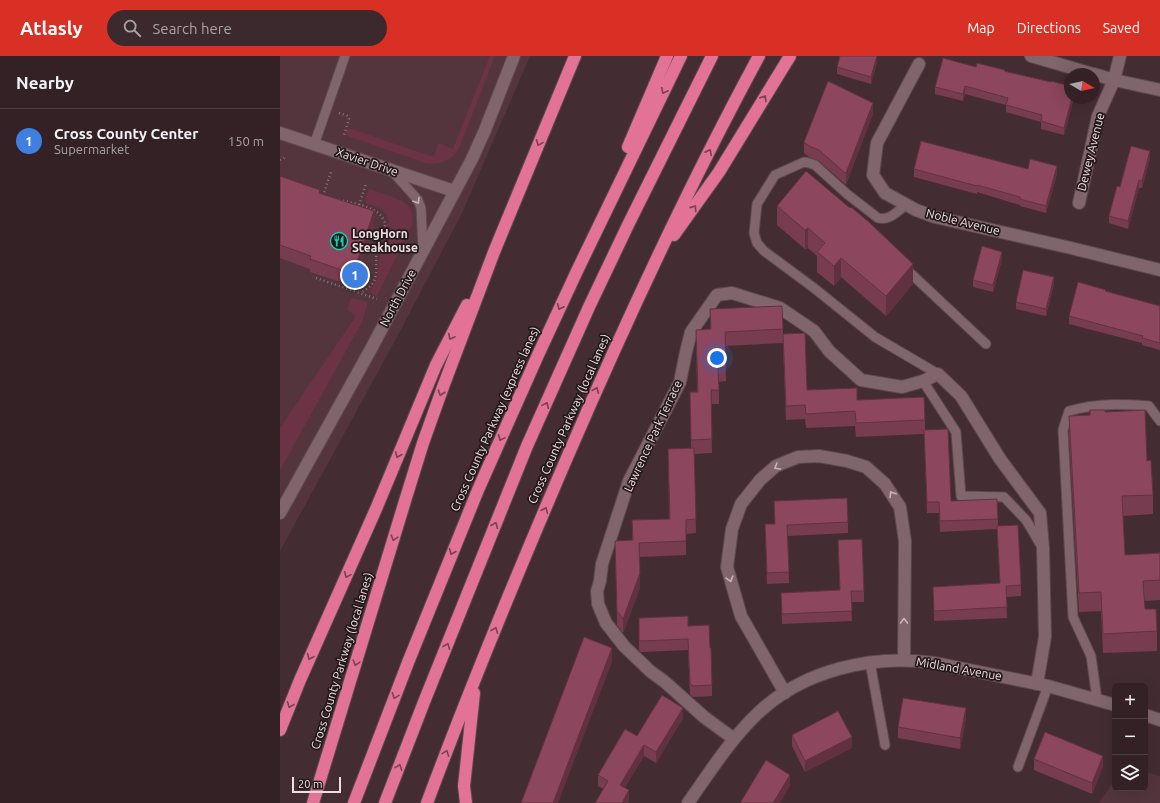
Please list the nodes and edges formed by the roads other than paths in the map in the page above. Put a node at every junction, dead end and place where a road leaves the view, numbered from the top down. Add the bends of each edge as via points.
1 (345, 56) edge
2 (514, 56) edge
3 (567, 56) edge
4 (575, 56) edge
5 (667, 56) edge
6 (682, 56) edge
7 (712, 56) edge
8 (758, 56) edge
9 (790, 56) edge
10 (1031, 56) edge
11 (1120, 56) edge
12 (919, 64) dead end
13 (1073, 68) edge
14 (1100, 76) edge
15 (1114, 80) junction
16 (1160, 90) edge
17 (554, 107) junction
18 (280, 133) edge
19 (314, 145) junction
20 (392, 171) junction
21 (454, 191) junction
22 (1079, 203) dead end
23 (906, 205) junction
24 (423, 250) junction
25 (494, 252) junction
26 (655, 262) junction
27 (900, 263) edge
28 (1160, 270) edge
29 (576, 271) junction
30 (986, 344) dead end
31 (938, 374) junction
32 (923, 381) junction
33 (1160, 420) edge
34 (284, 498) edge
35 (280, 513) edge
36 (1043, 548) junction
37 (904, 660) junction
38 (870, 662) junction
39 (475, 679) junction
40 (1043, 685) junction
41 (785, 693) junction
42 (1097, 699) junction
43 (1112, 704) edge
44 (1148, 715) edge
45 (1159, 717) edge
46 (280, 730) edge
47 (734, 739) junction
48 (885, 746) dead end
49 (1018, 767) dead end
50 (313, 803) edge
51 (354, 803) edge
52 (385, 803) edge
53 (427, 803) edge
54 (466, 803) edge
55 (688, 803) edge

1 - 19 lane
2 - 21 street, North Drive via 485,130
3 - 17 highway
4 - 17 highway, Cross County Parkway (local lanes)
5 - 29 highway
6 -> 29 highway, Cross County Parkway (express lanes)
52 -> 7 highway via 527,446 618,246
26 -> 8 highway, Cross County Parkway (local lanes)
26 -> 9 highway via 718,172
10 - 13 street
11 - 15 street, Dewey Avenue
12 - 23 street, Noble Avenue via 877,143 873,175 885,193
14 - 15 street
15 - 16 street
15 - 22 street, Dewey Avenue via 1098,116
17 -> 25 highway, Cross County Parkway (local lanes)
18 - 19 street, Xavier Drive
19 - 20 street, Xavier Drive
20 - 21 street, Xavier Drive
20 -> 24 lane via 418,200 421,208
21 - 24 street, North Drive
23 - 28 street, Noble Avenue via 935,217
23 - 31 lane via 889,218 869,215 814,165 804,162 775,175 757,204 754,233 757,243 764,251 875,337
24 - 34 street, North Drive via 372,347
25 -> 46 highway via 436,365
25 -> 50 highway, Cross County Parkway (local lanes) via 423,443
39 -> 26 highway, Cross County Parkway (local lanes) via 604,373
27 - 30 lane
29 -> 51 highway, Cross County Parkway (express lanes) via 478,490
31 - 32 street, Lawrence Park Terrace
31 - 36 street via 961,396 1000,459 1040,513
32 - 36 lane via 956,432 961,496 1004,497 1026,520
32 - 47 street, Lawrence Park Terrace via 902,387 861,380 829,351 814,331 797,319 780,308 732,293 717,295 691,332 680,382 630,481 602,564 597,591 598,604 606,623 624,646 704,717
33 - 42 lane via 1149,406 1102,404 1070,411 1063,430 1073,617 1091,656
34 - 35 street, North Drive
36 - 40 street
37 - 38 street, Midland Avenue
37 - 40 street, Midland Avenue via 918,660
37 -> 41 street via 905,541 900,508 886,484 866,467 819,456 798,457 776,466 760,480 741,504 732,529 727,567 741,616
38 - 41 street, Midland Avenue via 833,670
38 - 48 lane
53 -> 39 highway, Cross County Parkway (local lanes)
39 - 54 highway via 464,786
40 - 42 street, Midland Avenue
40 - 49 lane
41 - 47 street, Midland Avenue via 757,714
42 - 43 street, Midland Avenue
44 - 45 street
47 - 55 street, Midland Avenue

